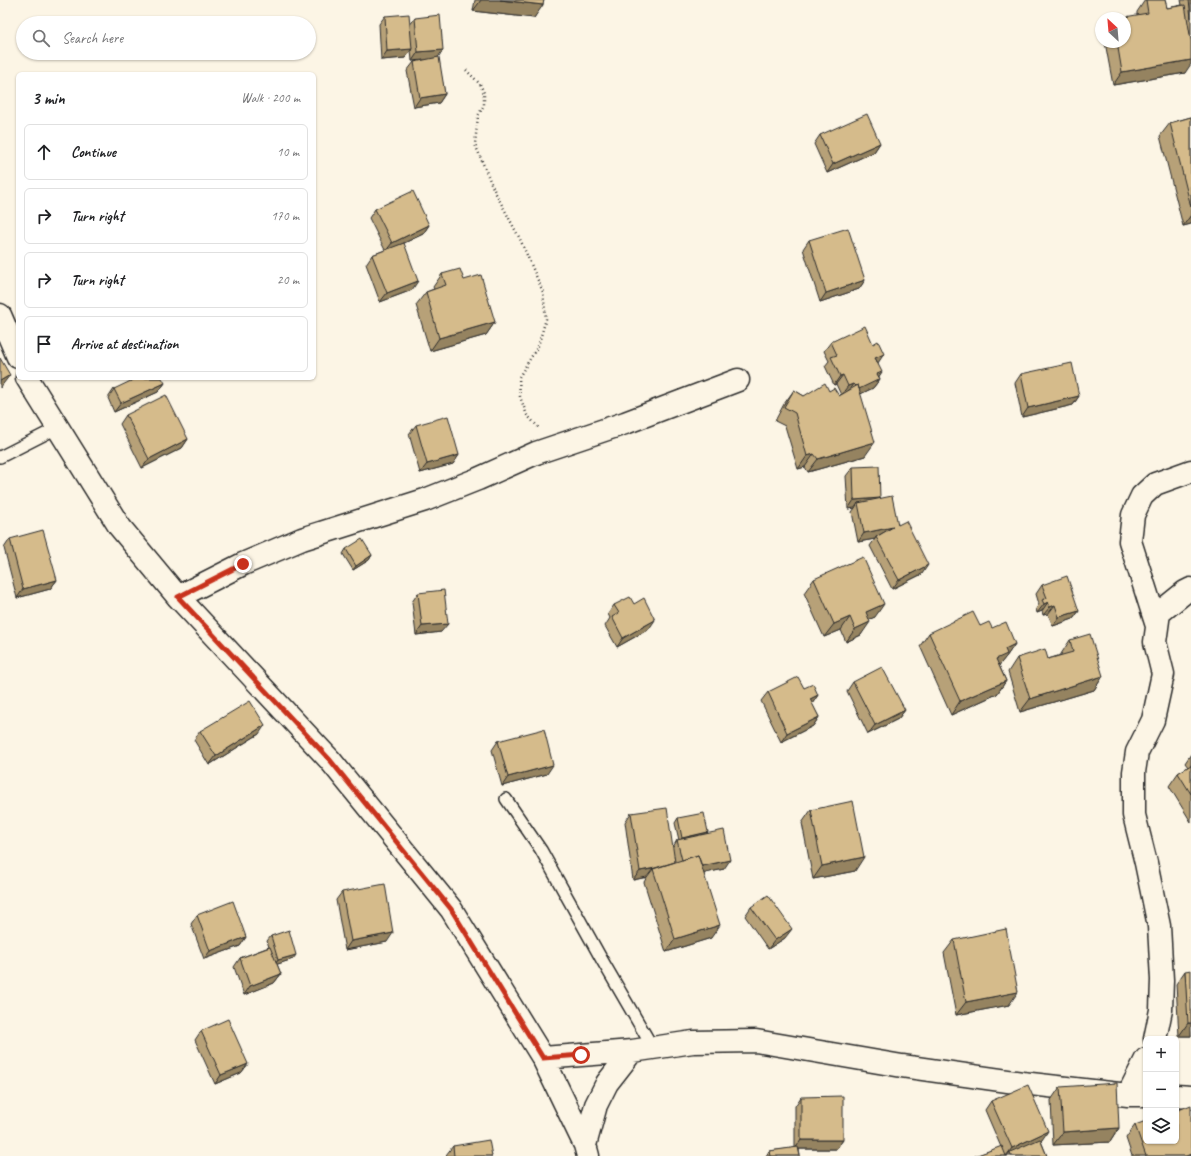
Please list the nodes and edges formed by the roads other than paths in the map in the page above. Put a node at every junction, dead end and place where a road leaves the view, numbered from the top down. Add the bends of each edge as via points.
1 (0, 315) edge
2 (16, 352) edge
3 (28, 380) edge
4 (738, 380) dead end
5 (57, 428) junction
6 (0, 457) edge
7 (1191, 470) edge
8 (1191, 589) edge
9 (178, 597) junction
10 (1157, 626) junction
11 (506, 799) dead end
12 (1156, 1036) edge
13 (653, 1048) junction
14 (632, 1051) junction
15 (543, 1058) junction
16 (1143, 1071) edge
17 (1137, 1095) edge
18 (1179, 1096) edge
19 (1191, 1097) edge
20 (587, 1150) edge

1 - 2 street
3 - 5 street
4 - 9 street via 625,423 536,453 425,500 302,539 243,564
5 - 6 lane
5 - 9 street via 119,526
7 - 10 street via 1155,484 1142,496 1133,515 1130,541
8 - 10 street via 1159,613
9 - 15 street via 330,760 451,909
10 - 12 street via 1155,642 1163,674 1153,720 1137,752 1134,779 1134,815 1159,926 1162,1010
11 - 13 lane via 541,850
13 - 14 street
13 - 17 street via 693,1042 756,1041 909,1067 1022,1083
14 - 15 street
14 - 20 street via 607,1082 596,1104
15 - 20 street
16 - 17 street
18 - 19 street

